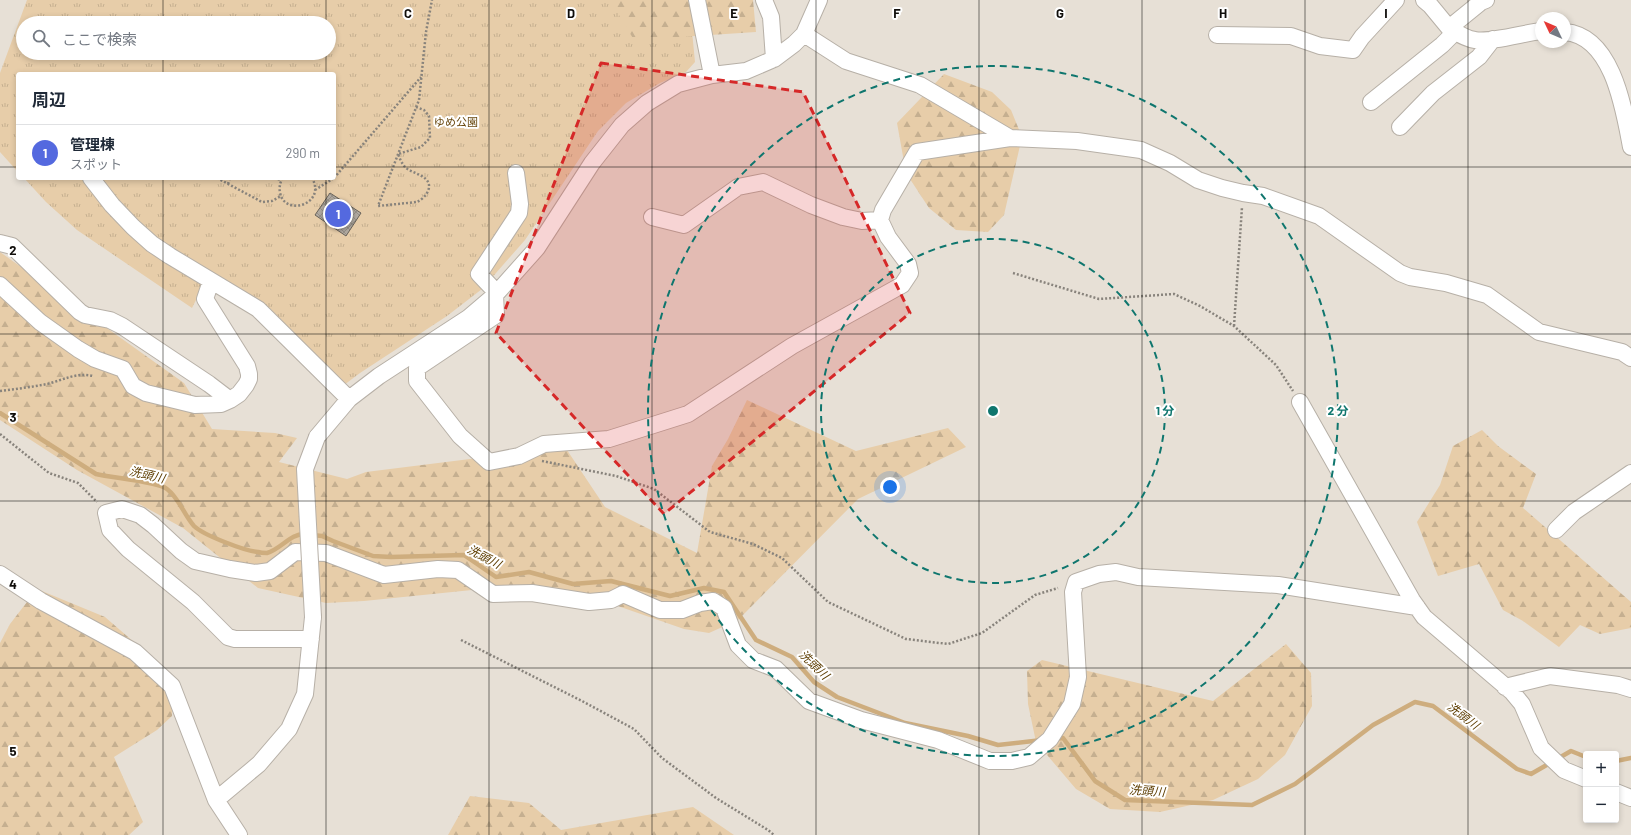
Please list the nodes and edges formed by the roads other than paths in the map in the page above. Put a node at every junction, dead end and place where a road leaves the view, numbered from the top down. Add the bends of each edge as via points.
1 (698, 0) edge
2 (764, 0) edge
3 (820, 0) edge
4 (1396, 0) edge
5 (1424, 0) edge
6 (1486, 0) edge
7 (1452, 30) junction
8 (1535, 32) edge
9 (804, 34) junction
10 (1571, 34) edge
11 (1217, 36) dead end
12 (1493, 39) junction
13 (774, 59) junction
14 (712, 75) junction
15 (1371, 102) dead end
16 (1400, 127) dead end
17 (1010, 138) junction
18 (1631, 147) edge
19 (516, 173) dead end
20 (93, 180) edge
21 (652, 217) dead end
22 (880, 220) junction
23 (0, 243) edge
24 (211, 280) junction
25 (0, 286) edge
26 (496, 294) junction
27 (1631, 358) edge
28 (349, 399) junction
29 (230, 400) junction
30 (1300, 402) road end
31 (1631, 473) edge
32 (1556, 530) dead end
33 (0, 574) edge
34 (1417, 607) junction
35 (311, 639) junction
36 (1505, 687) junction
37 (1631, 689) edge
38 (1583, 778) edge
39 (1619, 793) edge
40 (1631, 798) edge
41 (216, 800) junction
42 (239, 835) edge

1 - 14 street
2 - 13 street via 772,17
3 - 9 street
4 - 11 street via 1353,50 1320,46 1290,36
5 - 7 street
6 - 7 street
7 - 12 street via 1476,40
7 - 15 street via 1442,45
8 - 12 street
9 - 13 street
9 - 17 street via 846,61 920,85
10 - 18 street via 1581,36 1605,58 1614,78
12 - 16 street via 1480,56 1433,93
13 - 14 street via 746,71
14 - 26 street via 678,84 647,103 622,125 592,163 536,248
17 - 22 street via 917,152 883,210
17 - 27 street via 1077,141 1141,150 1170,163 1198,180 1243,194 1263,196 1319,216 1400,273 1487,295 1539,332 1622,352
19 - 26 street via 519,213 479,274
20 - 24 street via 112,205 152,244
21 - 22 street via 684,225 738,187 763,182 843,217
22 - 26 street via 908,264 910,273 902,285 792,346 688,414 609,439 544,444 518,456 489,462 460,436 417,381 417,368 496,315
23 - 29 street via 12,246 80,312 122,326
24 - 28 street via 258,309
24 - 29 street via 205,299 250,374 246,385
25 - 29 street via 40,322 78,349 123,369 133,386 146,393 195,405 221,404
26 - 28 street via 468,318 379,376
28 - 35 street, bridge via 317,437 305,469 313,617
30 - 34 street
31 - 32 street via 1574,512
33 - 41 street via 41,601 135,652 172,686
34 - 35 street via 1278,585 1138,577 1116,572 1099,574 1076,582 1073,592 1078,677 1072,704 1050,738 1029,757 1012,761 990,761 938,740 861,720 809,701 776,669 753,660 738,645 724,608 713,601 682,610 660,610 622,594 611,600 589,602 532,593 493,594 458,570 438,569 384,575 326,553 295,552 270,571 256,573 230,570 196,562 140,515 122,509 106,513 110,530 128,549 193,602 228,637
34 - 36 street via 1424,617
35 - 41 street via 305,694 289,729 259,764
36 - 37 street via 1550,676
36 - 38 street via 1522,704 1541,748 1564,770
39 - 40 street
41 - 42 street

